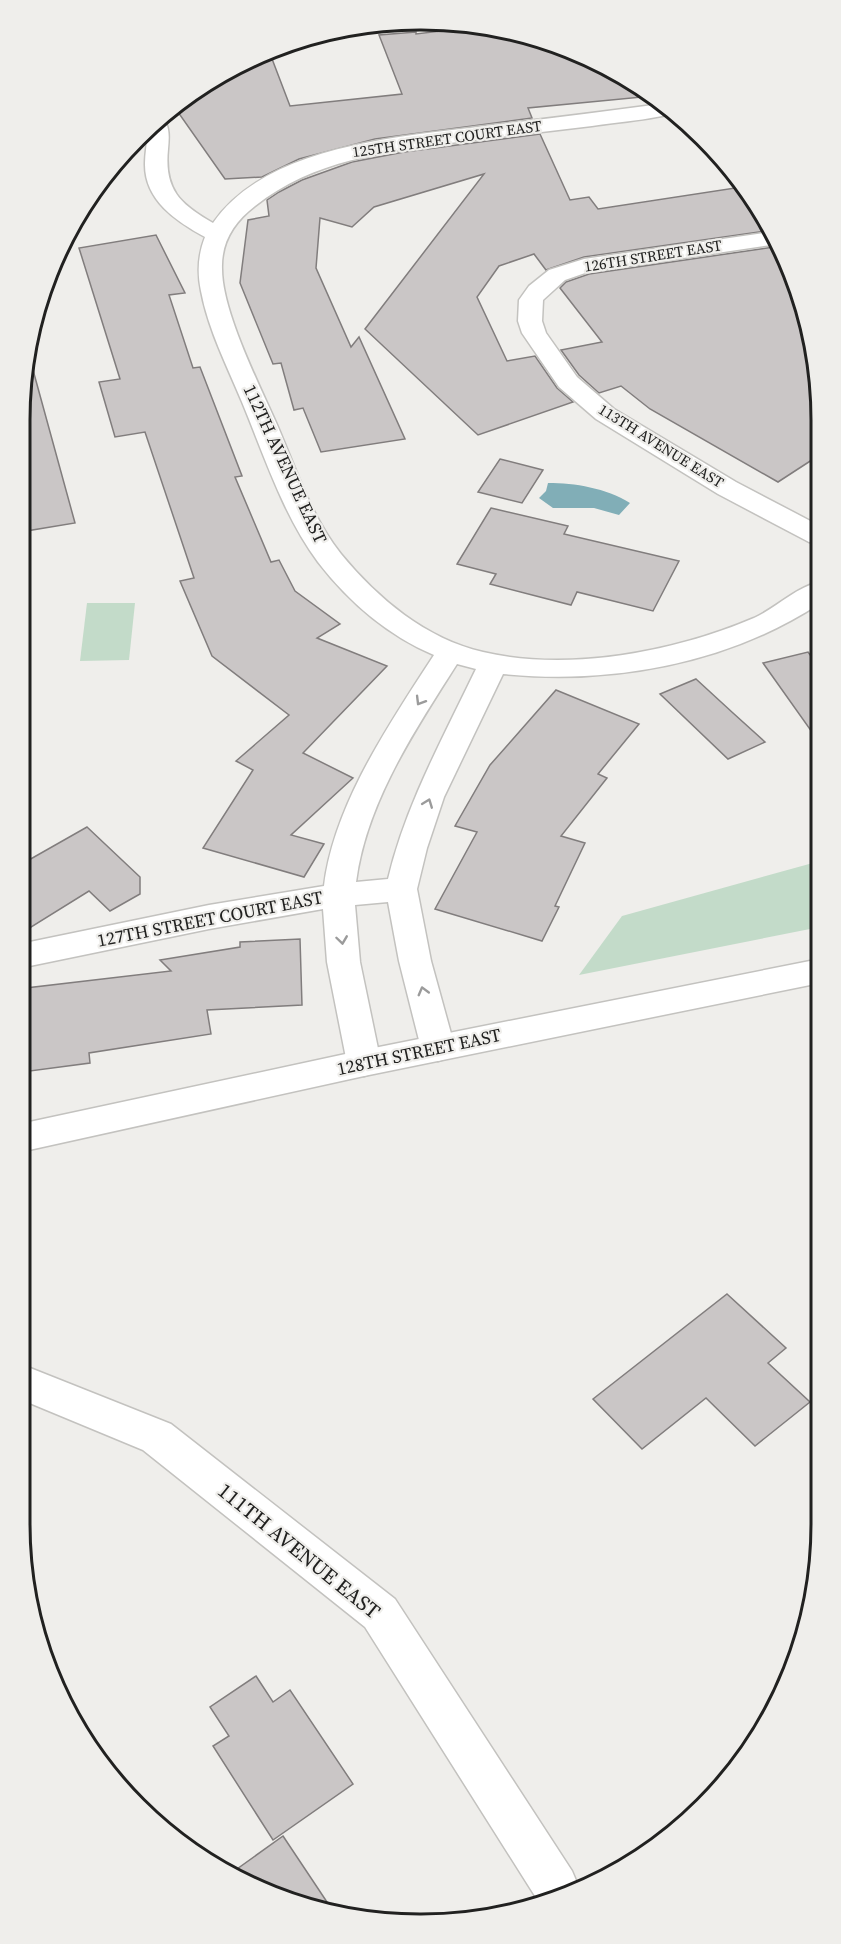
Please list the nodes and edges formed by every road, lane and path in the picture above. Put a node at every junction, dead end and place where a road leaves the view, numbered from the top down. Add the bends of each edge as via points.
1 (657, 110) edge
2 (159, 131) edge
3 (216, 234) junction
4 (766, 239) edge
5 (537, 291) joint
6 (811, 532) edge
7 (811, 596) edge
8 (451, 651) junction
9 (494, 664) junction
10 (401, 889) junction
11 (340, 894) junction
12 (30, 954) edge
13 (811, 973) edge
14 (438, 1048) junction
15 (364, 1063) junction
16 (30, 1136) edge
17 (30, 1385) edge
18 (557, 1889) edge

1 - 3 street, 125TH STREET COURT EAST via 348,153 308,165 278,180 248,199
2 - 3 street via 156,167 165,195 175,209
3 - 8 street, 112TH AVENUE EAST via 210,269 220,316 305,517 322,547 345,575 389,617
4 - 5 street, 126TH STREET EAST via 584,266 557,275
5 - 6 street, 113TH AVENUE EAST via 531,300 534,333 578,392 605,414 727,488
7 - 9 street, 112TH AVENUE EAST via 769,622 719,642 627,664 540,668
8 - 9 street, 112TH AVENUE EAST
8 -> 11 street via 388,754 356,820 343,861
10 -> 9 street via 429,797
10 - 11 street, 127TH STREET COURT EAST
14 -> 10 street
11 - 12 street, 127TH STREET COURT EAST
11 -> 15 street via 349,989
13 - 14 street, 128TH STREET EAST
14 - 15 street, 128TH STREET EAST
15 - 16 street, 128TH STREET EAST
17 - 18 street, 111TH AVENUE EAST via 157,1437 380,1613

